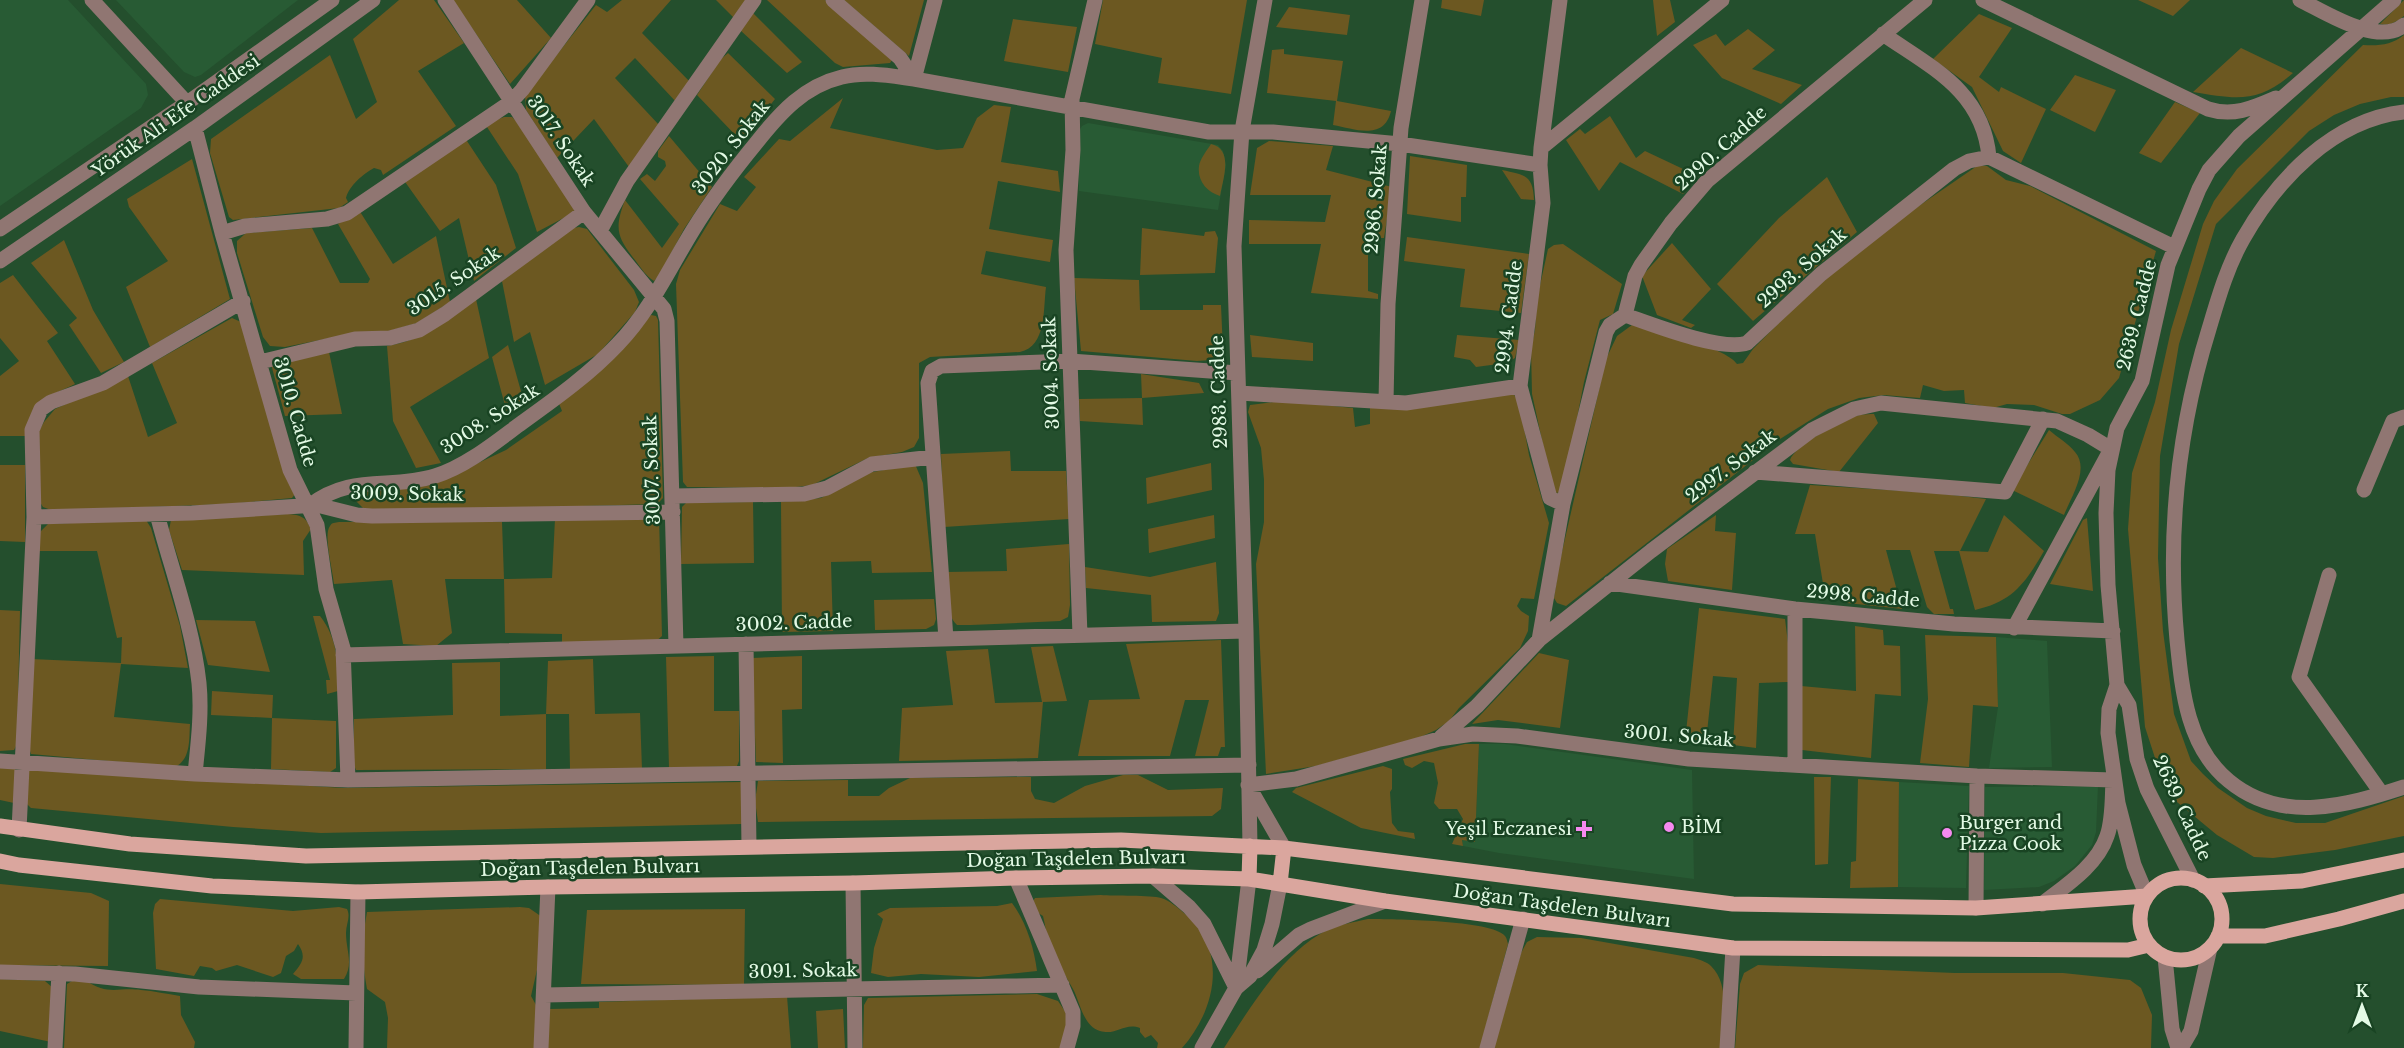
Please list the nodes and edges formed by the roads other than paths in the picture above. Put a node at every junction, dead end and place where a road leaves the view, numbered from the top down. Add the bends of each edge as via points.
1 (92, 0) edge
2 (332, 0) edge
3 (373, 0) edge
4 (445, 0) edge
5 (588, 0) edge
6 (754, 0) edge
7 (833, 0) edge
8 (934, 0) edge
9 (1095, 0) edge
10 (1265, 0) edge
11 (1422, 0) edge
12 (1560, 0) edge
13 (1722, 0) edge
14 (1925, 0) edge
15 (1983, 0) edge
16 (2300, 0) edge
17 (2394, 0) edge
18 (2404, 25) edge
19 (2361, 29) junction
20 (1882, 34) junction
21 (914, 79) junction
22 (2290, 92) junction
23 (511, 102) junction
24 (187, 103) junction
25 (1073, 109) junction
26 (2404, 112) edge
27 (195, 128) junction
28 (1242, 131) junction
29 (1401, 144) junction
30 (1541, 148) junction
31 (1989, 157) junction
32 (1540, 165) junction
33 (584, 212) junction
34 (0, 229) edge
35 (600, 231) junction
36 (222, 232) junction
37 (2174, 247) junction
38 (0, 261) edge
39 (655, 297) junction
40 (243, 301) junction
41 (1625, 315) junction
42 (1070, 361) junction
43 (260, 362) junction
44 (1238, 374) junction
45 (1520, 386) junction
46 (1239, 393) junction
47 (1386, 402) junction
48 (2404, 417) edge
49 (2043, 419) junction
50 (2111, 449) junction
51 (933, 457) junction
52 (1755, 472) junction
53 (2364, 490) dead end
54 (673, 496) junction
55 (1563, 504) junction
56 (309, 506) junction
57 (673, 512) junction
58 (157, 514) junction
59 (34, 517) junction
60 (2329, 575) dead end
61 (1610, 583) junction
62 (1795, 609) junction
63 (2014, 628) junction
64 (1246, 631) junction
65 (2113, 631) junction
66 (1080, 635) junction
67 (946, 639) junction
68 (1539, 640) junction
69 (746, 644) junction
70 (676, 646) junction
71 (343, 655) junction
72 (2117, 685) junction
73 (1439, 739) junction
74 (0, 761) edge
75 (23, 762) junction
76 (1249, 765) junction
77 (1795, 765) junction
78 (747, 773) junction
79 (195, 774) junction
80 (1977, 776) junction
81 (348, 780) junction
82 (2113, 780) junction
83 (1248, 785) junction
84 (2404, 787) edge
85 (2382, 794) junction
86 (0, 826) edge
87 (19, 830) junction
88 (749, 846) junction
89 (1250, 846) junction
90 (1284, 848) junction
91 (2404, 860) edge
92 (0, 861) edge
93 (1153, 876) junction
94 (1016, 878) junction
95 (1249, 879) junction
96 (853, 883) junction
97 (2199, 883) junction
98 (1280, 884) junction
99 (548, 887) junction
100 (358, 892) junction
101 (2147, 896) junction
102 (1385, 901) junction
103 (2404, 901) edge
104 (2042, 904) junction
105 (1976, 908) junction
106 (1523, 920) junction
107 (2214, 942) junction
108 (2149, 945) junction
109 (1733, 948) junction
110 (2165, 957) junction
111 (0, 972) edge
112 (59, 973) junction
113 (1062, 985) junction
114 (1236, 988) junction
115 (855, 989) junction
116 (356, 993) junction
117 (544, 995) junction
118 (55, 1048) edge
119 (356, 1048) edge
120 (542, 1048) edge
121 (855, 1048) edge
122 (1067, 1048) edge
123 (1202, 1048) edge
124 (1487, 1048) edge
125 (1727, 1048) edge
126 (2179, 1048) edge

1 - 24 street
2 - 24 street, Yörük Ali Efe Caddesi
3 - 27 street, Yörük Ali Efe Caddesi
4 - 23 street, 3017. Sokak
5 - 23 street
6 - 35 street via 627,181
7 - 21 street via 900,58
8 - 21 street
9 - 25 street, 3004. Sokak
10 - 28 street, 2983. Cadde
11 - 29 street, 2986. Sokak
12 - 30 street, 2994. Cadde
13 - 30 street
14 - 20 street, 2990. Cadde
15 - 22 street via 2218,113 2241,111
16 - 19 street
17 - 19 street, 2639. Cadde
18 - 19 street via 2382,32
19 - 22 street, 2639. Cadde
20 - 31 street via 1943,76 1969,100 1983,127
20 - 41 street, 2990. Cadde via 1695,195 1641,265
21 - 25 street, 3020. Sokak
21 - 39 street, 3020. Sokak via 881,75 842,77 813,88 788,106 722,188
22 - 37 street, 2639. Cadde via 2239,136 2209,170
23 - 33 street, 3017. Sokak
23 - 36 street via 347,213
24 - 34 street, Yörük Ali Efe Caddesi
25 - 28 street, 3020. Sokak via 1209,132
25 - 42 street, 3004. Sokak via 1066,250
26 - 85 street via 2350,127 2314,152 2261,210 2242,241 2218,300 2187,407 2177,477 2174,542 2176,626 2184,694 2196,736 2212,763 2241,789 2281,806 2323,808
27 - 36 street, 3010. Cadde
27 - 38 street, Yörük Ali Efe Caddesi
28 - 29 street, 3020. Sokak
28 - 44 street, 2983. Cadde via 1234,246
29 - 32 street, 3020. Sokak
29 - 47 street, 2986. Sokak via 1388,304
30 - 32 street, 2994. Cadde
31 - 37 street
31 - 41 street, 2993. Sokak via 1954,169 1821,274 1747,342 1701,339
32 - 45 street, 2994. Cadde via 1543,203
33 - 35 street, 3017. Sokak
33 - 43 street, 3015. Sokak via 419,330 390,338 355,339
35 - 39 street, 3017. Sokak
36 - 40 street, 3010. Cadde
37 - 50 street, 2639. Cadde via 2161,287 2142,381 2117,428
39 - 54 street, 3007. Sokak via 667,321
39 - 56 street, 3008. Sokak via 619,343 574,385 492,445 435,476 340,487
40 - 43 street, 3010. Cadde
40 - 59 street via 104,383 41,409 32,430
41 - 55 street via 1605,332
42 - 44 street
42 - 51 street via 941,366 932,371 928,383
42 - 66 street, 3004. Sokak
43 - 56 street, 3010. Cadde via 290,470
44 - 46 street, 2983. Cadde
45 - 47 street via 1406,403
45 - 55 street, 2994. Cadde via 1550,498
46 - 47 street
46 - 64 street, 2983. Cadde
48 - 53 street via 2393,421
49 - 50 street, 2997. Sokak via 2070,426
49 - 52 street, 2997. Sokak via 1881,403 1867,405 1812,430
49 - 52 street via 2005,492
50 - 63 street
50 - 65 street, 2639. Cadde via 2106,546
51 - 54 street via 873,464 826,488 804,494
51 - 67 street
52 - 61 street, 2997. Sokak
54 - 57 street, 3007. Sokak
55 - 68 street
56 - 57 street, 3009. Sokak via 357,516
56 - 58 street, 3009. Sokak
56 - 71 street, 3010. Cadde via 317,525 326,589
57 - 70 street, 3007. Sokak
58 - 59 street, 3009. Sokak
58 - 79 street via 199,681
59 - 75 street
60 - 85 street via 2298,677
61 - 62 street, 2998. Cadde
61 - 68 street, 2997. Sokak
62 - 63 street, 2998. Cadde
62 - 77 street
63 - 65 street, 2998. Cadde
64 - 66 street, 3002. Cadde
64 - 76 street, 2983. Cadde
65 - 72 street, 2639. Cadde
66 - 67 street, 3002. Cadde
67 - 69 street, 3002. Cadde
68 - 73 street, 2997. Sokak via 1477,706
69 - 70 street, 3002. Cadde
69 - 78 street
70 - 71 street, 3002. Cadde
71 - 81 street, 3010. Cadde
72 - 82 street, 2639. Cadde via 2108,719
72 - 97 street, 2639. Cadde via 2129,705 2137,759 2147,789
73 - 77 street, 3001. Sokak via 1473,734 1517,736 1689,759
73 - 83 street, 3001. Sokak via 1296,779
74 - 75 street
75 - 79 street
75 - 87 street
76 - 78 street
76 - 83 street, 2983. Cadde
77 - 80 street, 3001. Sokak
78 - 81 street
78 - 88 street
79 - 81 street
80 - 82 street, 3001. Sokak
80 - 105 street
82 - 101 street, 2639. Cadde via 2128,844
82 - 104 street via 2111,817 2103,844 2071,882
83 - 89 street, 2983. Cadde
83 - 90 street
84 - 85 street
86 - 87 main road, Doğan Taşdelen Bulvarı
87 - 88 main road, Doğan Taşdelen Bulvarı via 147,846 306,856
88 - 89 main road, Doğan Taşdelen Bulvarı via 1121,840
89 - 90 main road, Doğan Taşdelen Bulvarı
89 - 95 main road
90 - 98 main road
90 - 105 main road, Doğan Taşdelen Bulvarı via 1733,904
91 - 97 main road via 2302,881
92 - 100 main road, Doğan Taşdelen Bulvarı via 149,880 269,890
93 - 94 main road, Doğan Taşdelen Bulvarı
93 - 95 main road, Doğan Taşdelen Bulvarı
93 - 114 street via 1197,915
94 - 96 main road, Doğan Taşdelen Bulvarı
94 - 113 street
95 - 98 main road, Doğan Taşdelen Bulvarı
95 - 114 street
96 - 99 main road, Doğan Taşdelen Bulvarı
96 - 115 street
97 - 101 main road via 2180,878 2167,880
97 - 107 main road via 2211,892 2220,908 2221,927
98 - 102 main road, Doğan Taşdelen Bulvarı
98 - 114 street via 1264,950 1250,976
99 - 100 main road, Doğan Taşdelen Bulvarı
99 - 117 street
100 - 116 street
101 - 104 main road, Doğan Taşdelen Bulvarı
101 - 108 main road via 2140,921
102 - 106 main road, Doğan Taşdelen Bulvarı
102 - 114 street via 1305,932
103 - 107 main road via 2265,936
104 - 105 main road, Doğan Taşdelen Bulvarı
106 - 109 main road, Doğan Taşdelen Bulvarı
106 - 124 street
107 - 110 main road via 2189,959
107 - 126 street via 2191,1030
108 - 109 main road, Doğan Taşdelen Bulvarı via 2128,950
108 - 110 main road
109 - 125 street
110 - 126 street via 2172,1029
111 - 112 street
112 - 116 street via 199,987
112 - 118 street
113 - 115 street, 3091. Sokak
113 - 122 street via 1073,1012
114 - 123 street
115 - 117 street, 3091. Sokak
115 - 121 street
116 - 119 street
117 - 120 street

